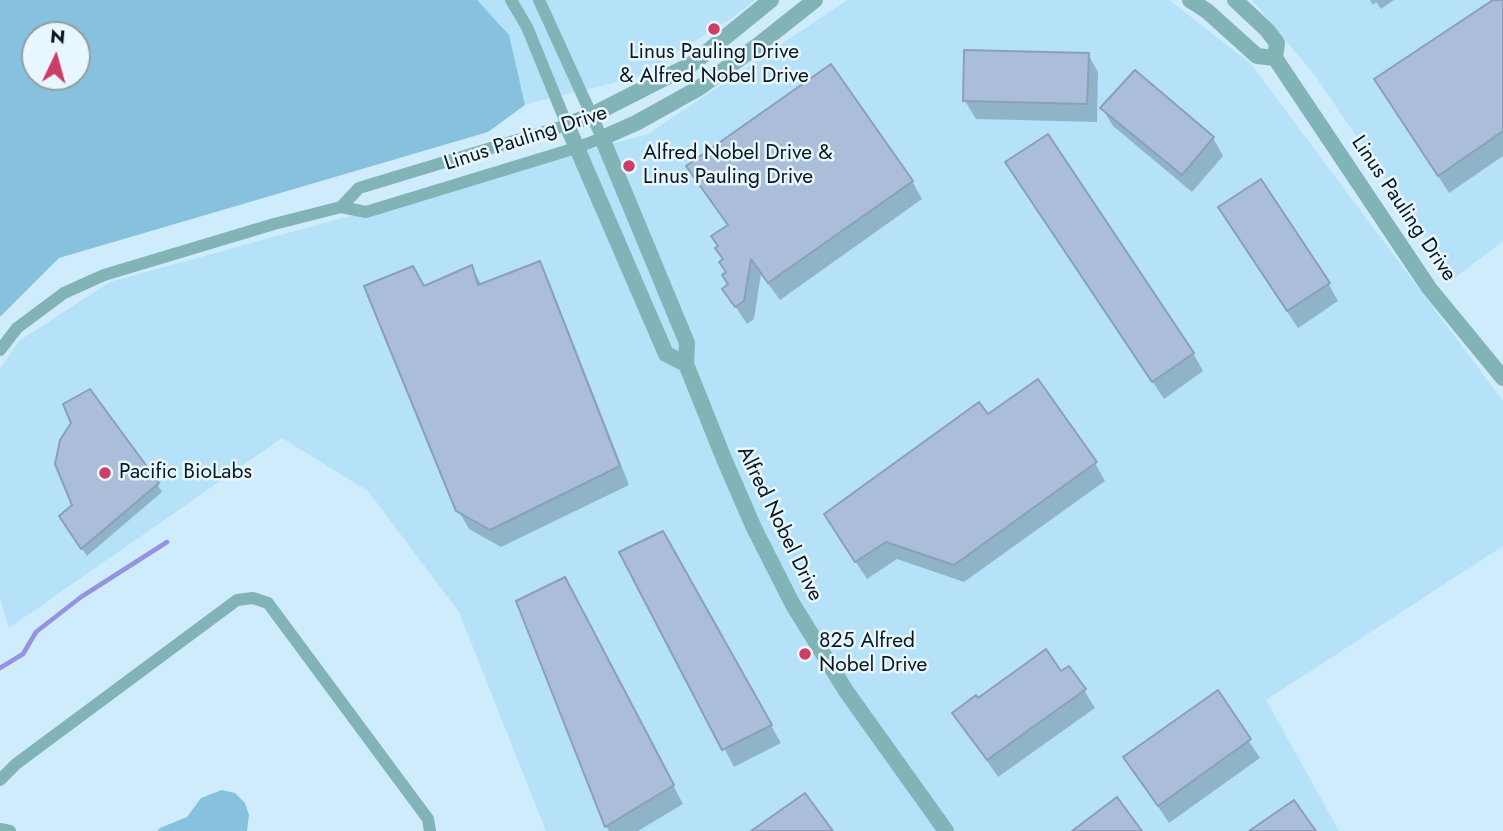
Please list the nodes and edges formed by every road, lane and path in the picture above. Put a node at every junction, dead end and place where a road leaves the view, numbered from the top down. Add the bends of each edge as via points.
1 (511, 0) edge
2 (539, 0) edge
3 (771, 0) edge
4 (815, 0) edge
5 (1190, 0) edge
6 (1235, 0) edge
7 (1275, 58) junction
8 (592, 115) junction
9 (567, 125) junction
10 (603, 138) junction
11 (576, 148) junction
12 (341, 207) junction
13 (0, 350) edge
14 (686, 364) junction
15 (1503, 378) edge
16 (0, 780) edge
17 (0, 829) edge
18 (10, 831) edge
19 (430, 831) edge
20 (946, 831) edge

1 - 9 street, Alfred Nobel Drive via 527,27
2 - 8 street, Alfred Nobel Drive
3 - 8 street, Linus Pauling Drive via 692,64
4 - 10 street, Linus Pauling Drive via 699,88
5 - 7 street via 1257,56
6 - 7 street, Linus Pauling Drive via 1277,43
7 - 15 street, Linus Pauling Drive via 1429,288
8 - 9 street, Linus Pauling Drive
8 - 10 street, Alfred Nobel Drive
9 - 11 street, Alfred Nobel Drive
9 - 12 street, Linus Pauling Drive via 359,188
10 - 11 street, Linus Pauling Drive
10 - 14 street, Alfred Nobel Drive via 687,344
11 - 12 street, Linus Pauling Drive via 366,212
11 - 14 street, Alfred Nobel Drive via 666,354
12 - 13 street, Linus Pauling Drive via 83,282 17,328
14 - 20 street, Alfred Nobel Drive via 741,499 792,603 846,691
16 - 19 street via 237,600 253,598 268,603 428,819
17 - 18 street

